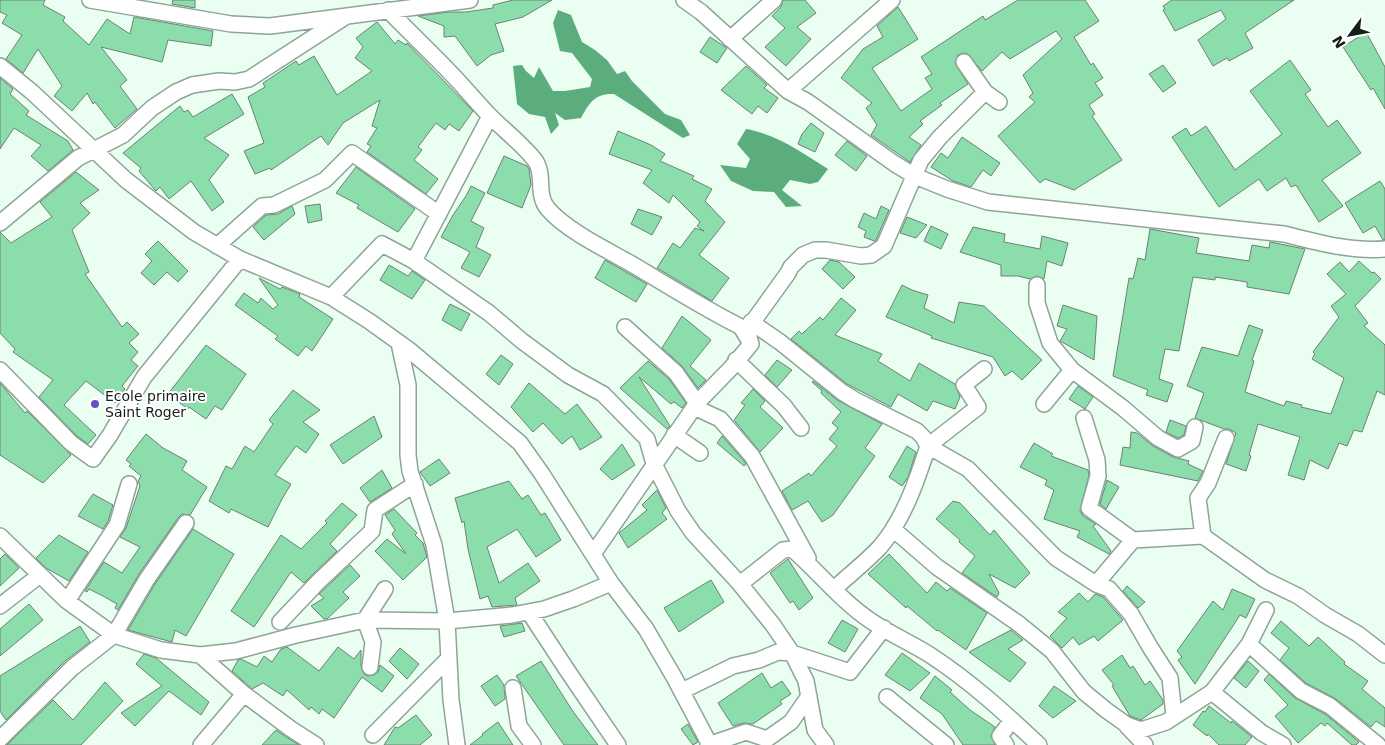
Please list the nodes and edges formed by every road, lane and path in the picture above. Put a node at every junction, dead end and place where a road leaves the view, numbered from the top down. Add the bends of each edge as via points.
1 (90, 0) edge
2 (470, 0) edge
3 (684, 0) edge
4 (774, 0) edge
5 (892, 0) edge
6 (413, 3) edge
7 (388, 10) junction
8 (346, 17) junction
9 (730, 39) junction
10 (964, 62) dead end
11 (0, 66) edge
12 (788, 90) junction
13 (985, 92) junction
14 (998, 102) dead end
15 (490, 116) junction
16 (94, 150) junction
17 (915, 176) junction
18 (439, 214) junction
19 (0, 223) edge
20 (217, 246) junction
21 (1378, 250) edge
22 (240, 260) junction
23 (414, 261) junction
24 (1385, 262) edge
25 (1037, 285) dead end
26 (331, 298) junction
27 (752, 322) junction
28 (625, 327) dead end
29 (399, 343) junction
30 (751, 344) junction
31 (736, 360) junction
32 (984, 369) dead end
33 (0, 370) edge
34 (1072, 370) junction
35 (1044, 404) dead end
36 (696, 405) junction
37 (1084, 418) dead end
38 (1195, 427) dead end
39 (801, 428) dead end
40 (674, 435) junction
41 (1226, 438) dead end
42 (928, 446) junction
43 (700, 453) dead end
44 (654, 464) junction
45 (129, 484) dead end
46 (415, 484) junction
47 (186, 523) dead end
48 (893, 529) junction
49 (0, 536) edge
50 (1203, 536) junction
51 (1133, 540) junction
52 (593, 554) junction
53 (815, 570) junction
54 (40, 575) junction
55 (611, 583) junction
56 (740, 584) junction
57 (1096, 584) junction
58 (386, 589) dead end
59 (834, 589) junction
60 (67, 602) junction
61 (0, 606) edge
62 (1266, 610) dead end
63 (529, 612) junction
64 (365, 620) junction
65 (448, 621) junction
66 (280, 622) dead end
67 (884, 628) junction
68 (114, 635) junction
69 (1250, 644) junction
70 (792, 652) junction
71 (200, 655) junction
72 (1385, 655) edge
73 (449, 658) junction
74 (370, 667) dead end
75 (513, 688) dead end
76 (682, 690) junction
77 (1212, 692) junction
78 (244, 694) junction
79 (809, 696) junction
80 (888, 697) dead end
81 (1174, 716) junction
82 (1012, 720) junction
83 (1127, 725) junction
84 (374, 735) dead end
85 (0, 739) edge
86 (201, 745) edge
87 (316, 745) edge
88 (457, 745) edge
89 (533, 745) edge
90 (618, 745) edge
91 (709, 745) edge
92 (826, 745) edge
93 (946, 745) edge
94 (1006, 745) edge
95 (1039, 745) edge
96 (1145, 745) edge
97 (1284, 745) edge
98 (1378, 745) edge

1 - 8 street via 231,24 270,26
2 - 6 street
3 - 9 street
4 - 9 street
5 - 12 street
6 - 7 street
7 - 8 street
7 - 15 street
8 - 16 street via 249,79 192,85 176,92 123,134
9 - 12 street
10 - 13 street
11 - 16 street
12 - 17 street
13 - 14 street
13 - 17 street via 940,137 921,160
15 - 18 street
15 - 30 street via 539,166 543,201 548,209 603,248 741,327
16 - 19 street via 78,158
16 - 20 street via 160,207
17 - 21 street via 988,202 1284,234 1327,244
17 - 27 street via 884,246 866,256 820,250 803,255 790,267
18 - 20 street via 352,153 325,180 274,205 262,206
18 - 23 street
20 - 22 street
21 - 24 street
22 - 26 street
22 - 33 street via 144,378 93,459 71,443
23 - 26 street via 382,244
23 - 44 street via 489,312 568,375 603,394 647,439
25 - 34 street via 1037,303 1050,343
26 - 29 street via 369,320
27 - 30 street via 747,330
27 - 42 street via 842,392 917,431
28 - 36 street via 676,373
29 - 46 street via 408,385 408,455
29 - 52 street via 520,443
30 - 31 street
31 - 36 street
31 - 39 street via 784,406
32 - 42 street via 964,385 978,407
34 - 35 street
34 - 38 street via 1158,438 1178,449 1192,441
36 - 40 street
36 - 53 street via 720,419 752,456
37 - 51 street via 1097,460 1098,476 1089,508
40 - 43 street
40 - 44 street
41 - 50 street via 1208,483 1198,498
42 - 48 street via 917,482
42 - 57 street via 968,469 1056,558
44 - 52 street
44 - 56 street via 693,533
45 - 60 street via 117,525
46 - 65 street via 434,545
46 - 66 street via 375,510 372,532
47 - 68 street via 147,579
48 - 59 street via 881,546
48 - 83 street via 937,567 1052,651 1084,692
49 - 54 street
50 - 51 street
50 - 72 street via 1265,580 1298,596
51 - 57 street
52 - 55 street
53 - 56 street via 788,548
53 - 59 street
54 - 60 street
54 - 61 street
55 - 63 street via 573,600
55 - 76 street via 646,629
56 - 70 street
57 - 81 street via 1109,589 1131,614 1170,678
58 - 64 street
59 - 67 street via 854,608
60 - 68 street
62 - 69 street
63 - 65 street
63 - 90 street
64 - 65 street
64 - 71 street via 236,651
64 - 74 street via 373,642
65 - 73 street
67 - 70 street via 850,672
67 - 82 street via 952,670
68 - 71 street via 161,650
68 - 85 street via 72,668
69 - 77 street
69 - 98 street via 1301,691 1330,706
70 - 76 street via 778,652 733,666
70 - 79 street via 806,681
71 - 78 street
73 - 84 street
73 - 88 street
75 - 89 street via 519,726
76 - 91 street
77 - 81 street
77 - 97 street via 1262,733
78 - 86 street
78 - 87 street
79 - 91 street via 791,722 767,739 746,732
79 - 92 street via 815,730
80 - 93 street
81 - 83 street via 1141,730
82 - 94 street via 1000,736
82 - 95 street
83 - 96 street

